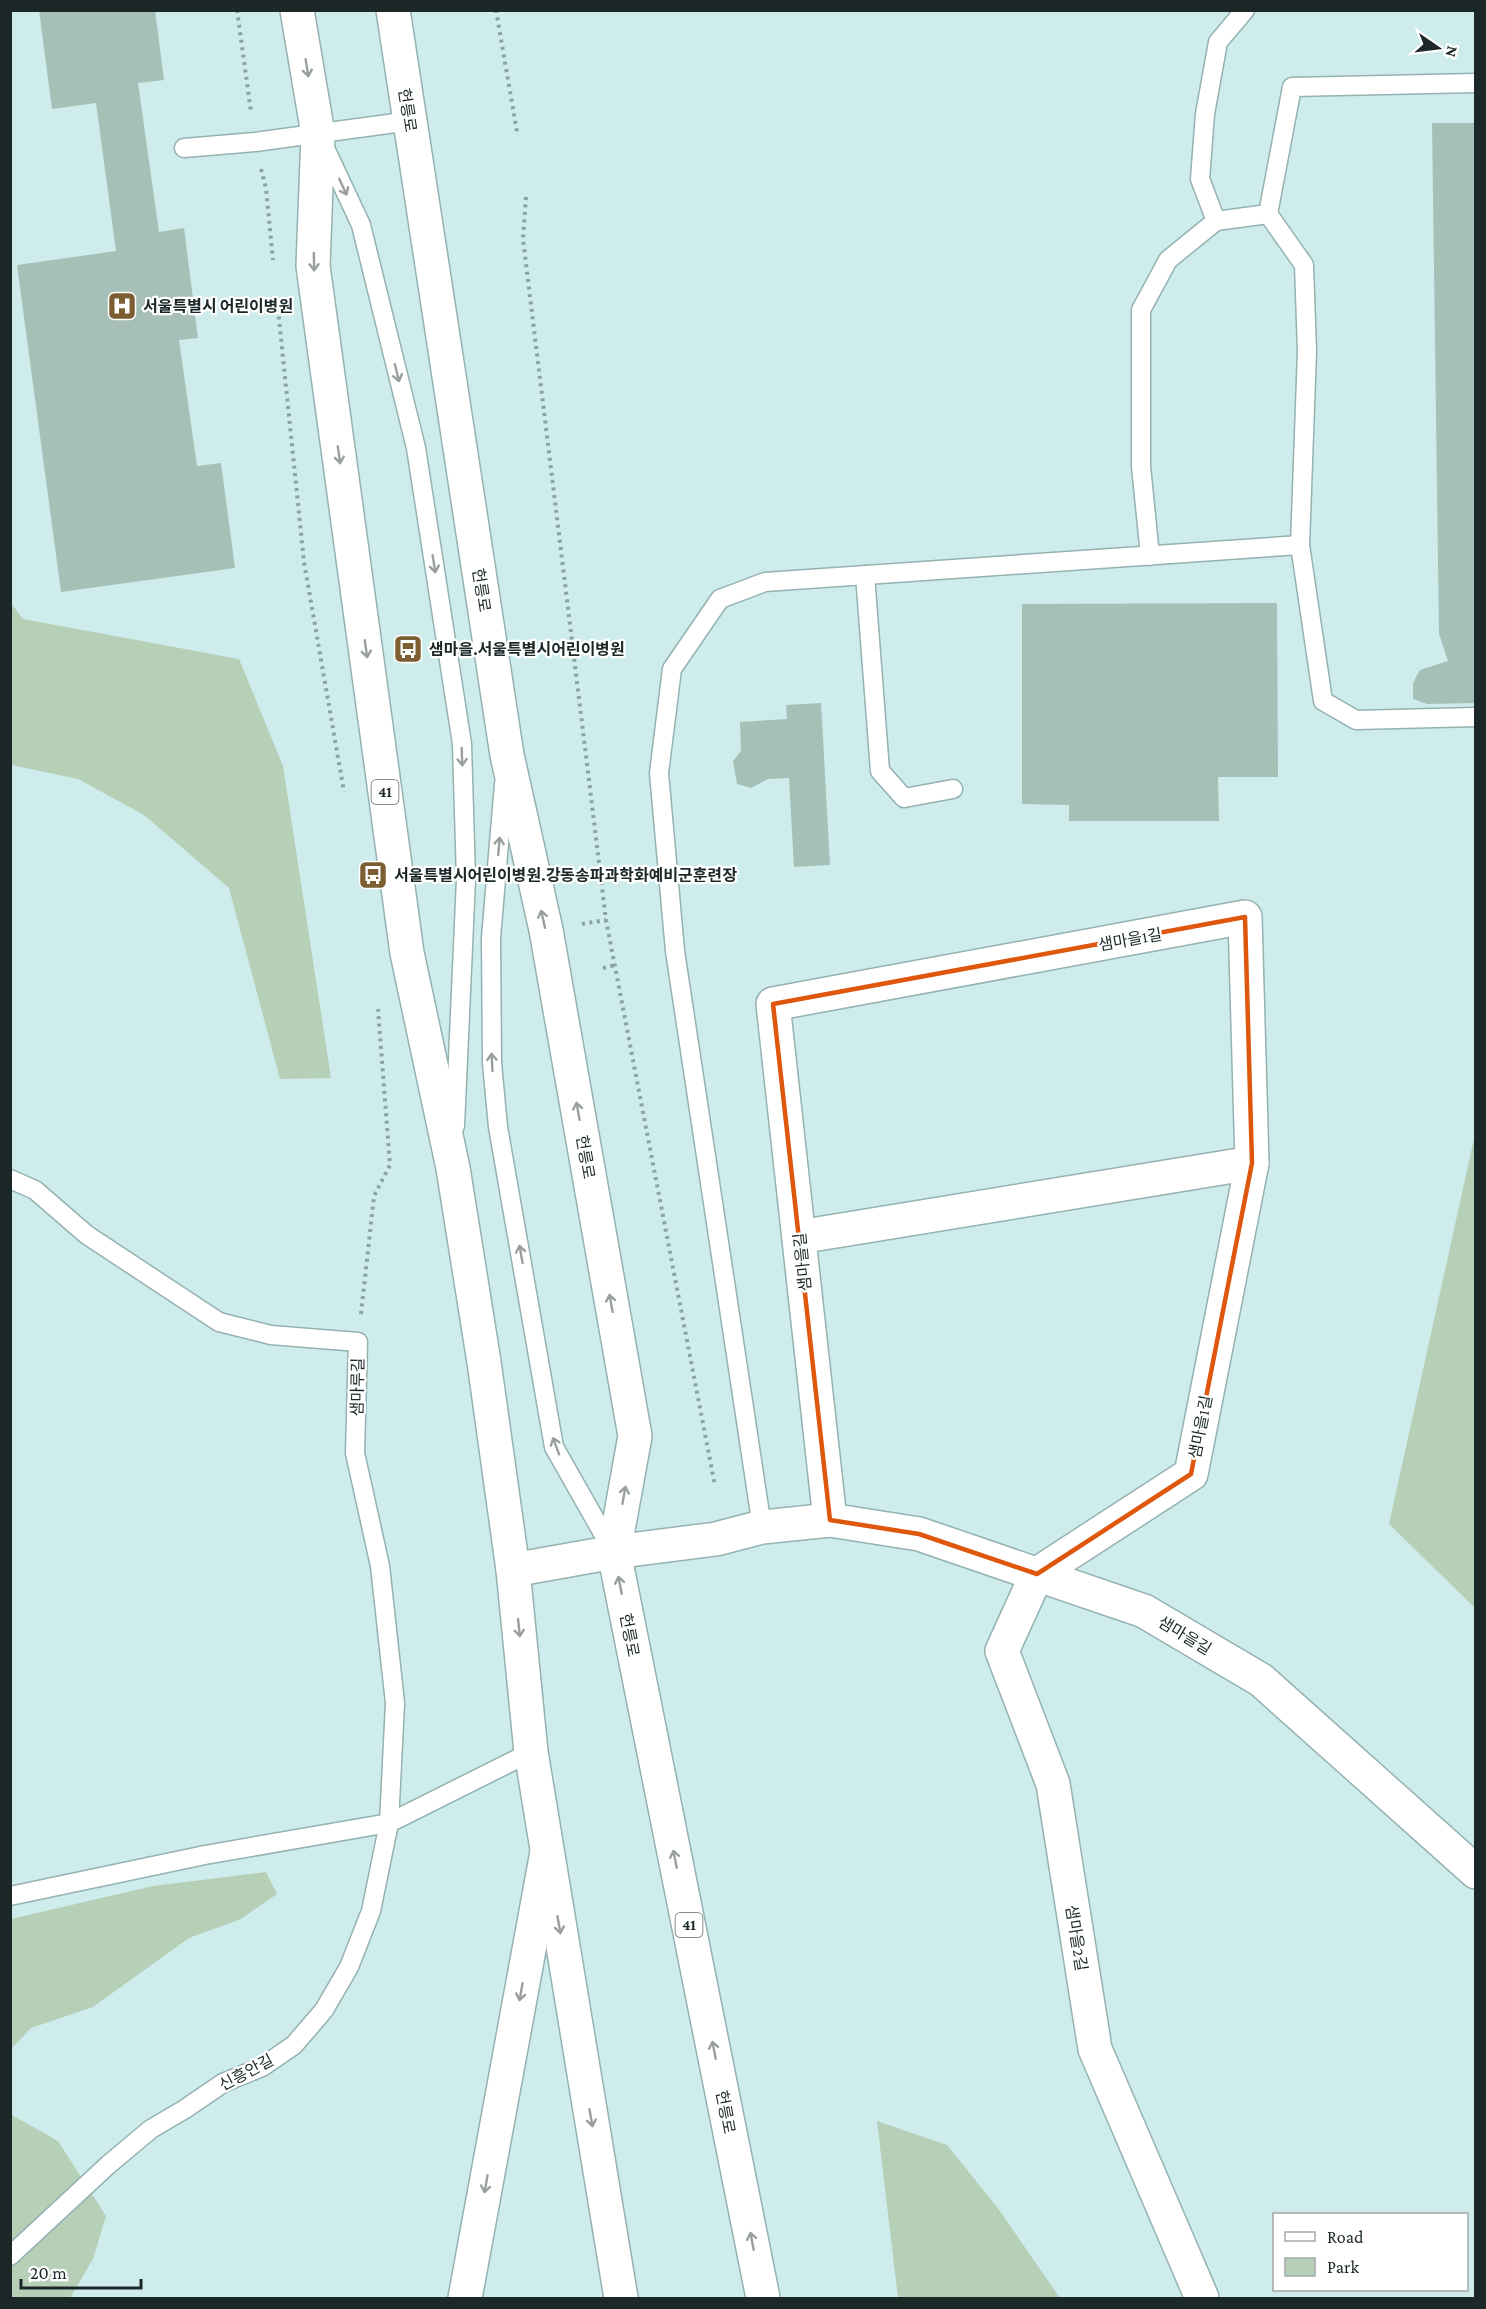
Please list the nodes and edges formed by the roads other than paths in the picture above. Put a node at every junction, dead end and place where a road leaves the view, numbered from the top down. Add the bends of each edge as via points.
1 (297, 10) edge
2 (393, 10) edge
3 (1245, 10) edge
4 (1476, 83) edge
5 (410, 121) junction
6 (318, 134) junction
7 (184, 148) dead end
8 (1268, 214) junction
9 (1216, 221) junction
10 (1300, 545) junction
11 (1150, 556) junction
12 (865, 575) junction
13 (1476, 717) edge
14 (507, 755) junction
15 (953, 789) dead end
16 (773, 1004) joint
17 (1252, 1163) junction
18 (453, 1168) junction
19 (10, 1179) edge
20 (799, 1237) junction
21 (830, 1520) junction
22 (762, 1527) junction
23 (614, 1552) junction
24 (513, 1570) junction
25 (1036, 1574) junction
26 (531, 1752) junction
27 (389, 1823) junction
28 (547, 1852) junction
29 (1476, 1872) edge
30 (10, 1896) edge
31 (10, 2256) edge
32 (465, 2298) edge
33 (621, 2298) edge
34 (763, 2298) edge
35 (1202, 2298) edge

1 -> 6 main road, 41
2 - 5 main road, 헌릉로 / 41
3 - 9 lane via 1218,42 1205,114 1200,179
4 - 8 lane via 1292,87
5 - 6 lane
5 - 14 main road, 헌릉로 / 41
6 - 7 lane
6 -> 18 main road, 41 via 313,266 407,953
6 -> 18 lane via 361,225 416,448 462,744 466,879
8 - 9 lane
8 - 10 lane via 1304,265 1307,351
9 - 11 lane via 1168,260 1141,310 1141,466
10 - 11 lane
10 - 13 lane via 1323,701 1356,720
11 - 12 lane
12 - 15 lane via 880,771 904,798
12 - 22 lane via 765,582 720,599 672,669 659,773 675,951
23 -> 14 main road, 헌릉로 / 41 via 635,1436 546,930
23 -> 14 lane via 554,1447 498,1127 492,1063 490,938
16 - 17 main road, 샘마을1길 via 1245,917
16 - 20 main road, 샘마을길
17 - 20 main road
17 - 25 main road, 샘마을1길 via 1191,1474
18 - 24 main road, 41
19 - 27 lane, 샘마루길 via 35,1190 87,1235 219,1322 272,1335 358,1342 356,1452 380,1566 395,1703
20 - 21 main road, 샘마을길
21 - 22 main road, 샘마을길
21 - 25 main road, 샘마을길 via 919,1534
22 - 23 main road, 샘마을길 via 716,1539
23 - 24 main road, 샘마을길
34 -> 23 main road, 헌릉로 / 41
24 -> 26 main road, 41
25 - 29 main road, 샘마을길 via 1144,1611 1261,1680
25 - 35 main road, 샘마을2길 via 1002,1651 1053,1784 1095,2049
26 - 27 lane
26 - 28 main road, 41
27 - 30 lane via 205,1855
27 - 31 lane, 신흥안길 via 371,1911 349,1967 324,2010 294,2045 262,2067 223,2083 151,2129
28 -> 32 main road
28 -> 33 main road, 41

